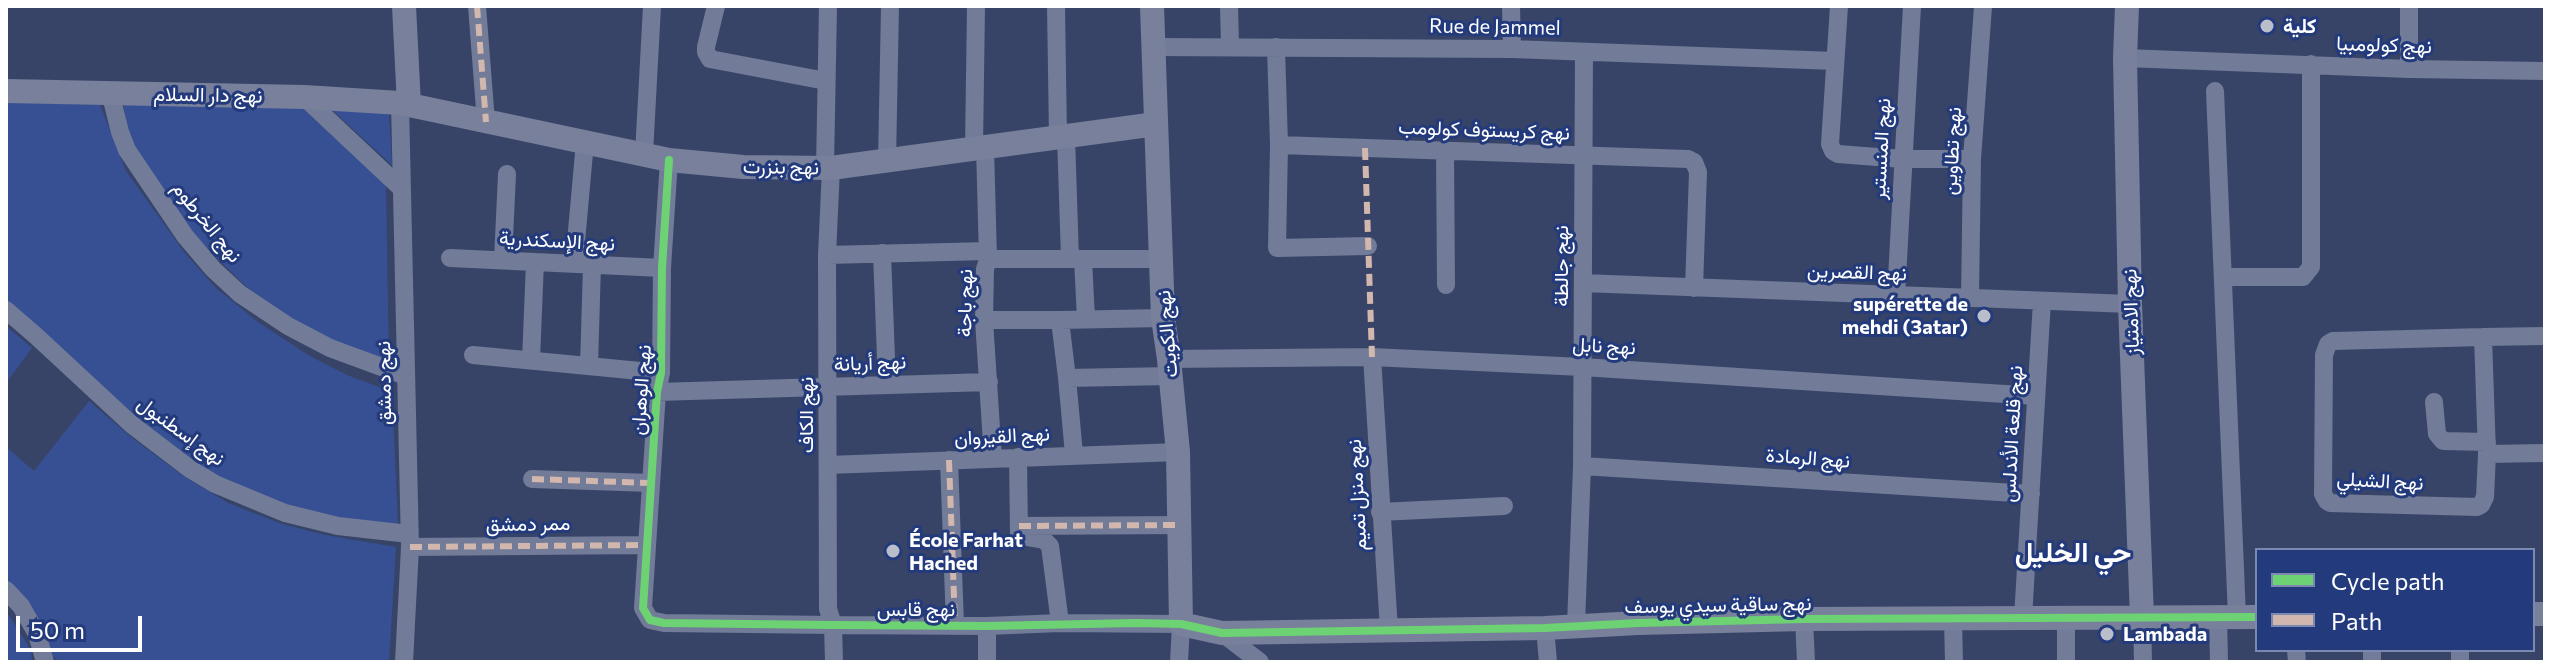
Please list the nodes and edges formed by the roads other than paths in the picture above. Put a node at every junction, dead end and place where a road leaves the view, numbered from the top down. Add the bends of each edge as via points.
1 (404, 6) edge
2 (477, 6) edge
3 (652, 6) edge
4 (716, 6) edge
5 (828, 6) edge
6 (890, 6) edge
7 (976, 6) edge
8 (1056, 6) edge
9 (1152, 6) edge
10 (1229, 6) edge
11 (1511, 6) edge
12 (1839, 6) edge
13 (1912, 6) edge
14 (1983, 6) edge
15 (2127, 6) edge
16 (2409, 6) edge
17 (1230, 46) junction
18 (1153, 47) junction
19 (1276, 47) junction
20 (1512, 49) junction
21 (1584, 52) junction
22 (2125, 58) junction
23 (1835, 61) junction
24 (2311, 64) junction
25 (2409, 69) junction
26 (2545, 71) edge
27 (826, 81) junction
28 (6, 91) edge
29 (2215, 91) dead end
30 (110, 92) junction
31 (304, 97) junction
32 (404, 104) junction
33 (486, 122) junction
34 (1156, 124) junction
35 (1062, 137) junction
36 (585, 142) junction
37 (1279, 145) junction
38 (980, 148) junction
39 (1445, 151) junction
40 (644, 154) junction
41 (1583, 155) junction
42 (1903, 159) junction
43 (1972, 159) junction
44 (669, 160) junction
45 (887, 162) junction
46 (828, 168) junction
47 (507, 174) dead end
48 (402, 189) junction
49 (1368, 246) dead end
50 (882, 253) junction
51 (827, 255) junction
52 (988, 255) junction
53 (450, 258) dead end
54 (1077, 259) junction
55 (1161, 259) junction
56 (503, 260) junction
57 (535, 262) junction
58 (583, 264) junction
59 (662, 268) junction
60 (2223, 277) junction
61 (1583, 283) junction
62 (1446, 285) dead end
63 (1694, 288) junction
64 (1896, 296) junction
65 (1970, 298) junction
66 (2042, 301) junction
67 (2130, 304) junction
68 (6, 310) edge
69 (1163, 318) junction
70 (1086, 319) junction
71 (984, 320) junction
72 (1060, 320) junction
73 (2545, 336) edge
74 (2483, 337) junction
75 (473, 355) dead end
76 (1372, 357) junction
77 (531, 360) junction
78 (589, 366) junction
79 (1582, 367) junction
80 (1170, 368) junction
81 (661, 373) junction
82 (406, 376) junction
83 (1067, 378) junction
84 (989, 382) junction
85 (887, 384) junction
86 (828, 386) junction
87 (657, 392) junction
88 (2036, 396) junction
89 (2434, 402) dead end
90 (2487, 448) junction
91 (1178, 452) junction
92 (2545, 453) edge
93 (1074, 454) junction
94 (1018, 457) junction
95 (993, 459) junction
96 (949, 460) junction
97 (828, 465) junction
98 (1582, 466) junction
99 (532, 479) dead end
100 (651, 483) junction
101 (2031, 494) junction
102 (1504, 506) dead end
103 (1380, 512) junction
104 (1179, 525) junction
105 (1019, 526) junction
106 (410, 541) junction
107 (647, 545) junction
108 (6, 590) edge
109 (2237, 617) edge
110 (2023, 618) junction
111 (2066, 618) junction
112 (2142, 618) junction
113 (1804, 619) junction
114 (1953, 619) junction
115 (650, 620) joint
116 (1060, 623) junction
117 (1181, 624) junction
118 (833, 625) junction
119 (955, 625) junction
120 (1576, 625) junction
121 (987, 626) junction
122 (1545, 628) junction
123 (1389, 630) junction
124 (1222, 633) junction
125 (45, 662) edge
126 (404, 662) edge
127 (834, 662) edge
128 (987, 662) edge
129 (1179, 662) edge
130 (1260, 662) edge
131 (1548, 662) edge
132 (1806, 662) edge
133 (1954, 662) edge
134 (2066, 662) edge
135 (2143, 662) edge
136 (2219, 662) edge

1 - 32 street
2 - 33 street
3 - 40 street
4 - 27 street via 706,47 710,59
5 - 27 street, نهج الكاف
6 - 45 street
7 - 38 street, نهج باجة
8 - 35 street
9 - 18 street, نهج الكويت
10 - 17 street
11 - 20 street
12 - 23 street
13 - 42 street, نهج المنستير
14 - 43 street, نهج تطاوين
15 - 22 street, نهج الامتياز
16 - 25 street
17 - 18 street, Rue de Jammel
17 - 19 street, Rue de Jammel
18 - 34 street, نهج الكويت
19 - 20 street, Rue de Jammel
19 - 37 street
20 - 21 street, Rue de Jammel
21 - 23 street, Rue de Jammel
21 - 41 street, نهج جالطة
22 - 24 street, نهج كولومبيا
22 - 67 street, نهج الامتياز
23 - 42 street via 1833,151
24 - 25 street, نهج كولومبيا
24 - 60 street via 2311,267 2303,277
25 - 26 street, نهج كولومبيا
27 - 46 street, نهج الكاف
28 - 30 street, نهج دار السلام
29 - 60 street
30 - 31 street, نهج دار السلام
30 - 82 street, نهج الخرطوم via 123,141 143,175 185,236 240,294 330,348
31 - 32 street, نهج دار السلام
31 - 48 street
32 - 33 street, نهج بنزرت
32 - 48 street, نهج دمشق
33 - 36 street, نهج بنزرت
34 - 35 street, نهج بنزرت
34 - 55 street, نهج الكويت
35 - 38 street, نهج بنزرت
35 - 54 street
36 - 40 street, نهج بنزرت
36 - 58 street
37 - 39 street, نهج كريستوف كولومب
37 - 49 street via 1277,248
38 - 45 street, نهج بنزرت
38 - 52 street, نهج باجة
39 - 41 street, نهج كريستوف كولومب
39 - 62 street
40 - 44 street, نهج بنزرت
41 - 61 street, نهج جالطة
41 - 63 street, نهج كريستوف كولومب via 1694,162
42 - 43 street
42 - 64 street, نهج المنستير
43 - 65 street, نهج تطاوين
44 - 46 street, نهج بنزرت
44 - 59 street, نهج الوهران
45 - 46 street, نهج بنزرت
46 - 51 street, نهج الكاف
47 - 56 street
48 - 82 street, نهج دمشق
50 - 51 street
50 - 52 street
50 - 85 street
51 - 86 street, نهج الكاف
52 - 54 street
52 - 71 street, نهج باجة
53 - 56 street, نهج الإسكندرية
54 - 55 street
54 - 70 street
55 - 69 street, نهج الكويت
56 - 57 street, نهج الإسكندرية
57 - 58 street, نهج الإسكندرية
57 - 77 street
58 - 59 street, نهج الإسكندرية
58 - 78 street
59 - 81 street, نهج الوهران
60 - 109 street
61 - 63 street, نهج القصرين
61 - 79 street, نهج جالطة
63 - 64 street, نهج القصرين
64 - 65 street, نهج القصرين
65 - 66 street, نهج القصرين
66 - 67 street, نهج القصرين
66 - 88 street, نهج قلعة الأندلس
67 - 112 street, نهج الامتياز
68 - 106 street, نهج إسطنبول via 131,424 215,484 285,513
69 - 70 street
69 - 80 street, نهج الكويت
70 - 72 street
71 - 72 street
71 - 84 street, نهج باجة
72 - 83 street
73 - 74 street, نهج الشيلي
74 - 90 street, نهج الشيلي
74 - 90 street, نهج الشيلي via 2328,344 2323,494 2330,503 2477,507 2485,497
75 - 77 street
76 - 79 street, نهج نابل
76 - 80 street, نهج نابل
76 - 103 street, نهج منزل تميم
77 - 78 street
78 - 81 street
79 - 88 street, نهج نابل
79 - 98 street, نهج جالطة
80 - 83 street, نهج نابل
80 - 91 street, نهج الكويت
81 - 87 street, نهج الوهران
82 - 106 street, نهج دمشق
83 - 93 street
84 - 85 street, نهج أريانة
84 - 95 street, نهج باجة
85 - 86 street, نهج أريانة
86 - 87 street, نهج أريانة
86 - 97 street, نهج الكاف
87 - 100 street, نهج الوهران
88 - 101 street, نهج قلعة الأندلس
89 - 90 street via 2437,434 2443,441
90 - 92 street
91 - 93 street, نهج القيروان
91 - 104 street, نهج الكويت
93 - 94 street, نهج القيروان
94 - 95 street, نهج القيروان
94 - 105 street
95 - 96 street, نهج القيروان
96 - 97 street, نهج القيروان
96 - 119 street
97 - 118 street, نهج الكاف via 828,609
98 - 101 street, نهج الرمادة
98 - 120 street, نهج جالطة
99 - 100 street
100 - 107 street, نهج الوهران
101 - 110 street, نهج قلعة الأندلس
102 - 103 street
103 - 123 street, نهج منزل تميم
104 - 105 street
104 - 117 street, نهج الكويت
105 - 116 street via 1021,536 1050,546
106 - 107 street, ممر دمشق
106 - 126 street, نهج دمشق
107 - 115 street, نهج الوهران via 643,608
108 - 125 street via 37,634
109 - 112 street, نهج ساقية سيدي يوسف
109 - 136 street
110 - 111 street, نهج ساقية سيدي يوسف
110 - 114 street, نهج ساقية سيدي يوسف
111 - 112 street, نهج ساقية سيدي يوسف
111 - 134 street
112 - 135 street
113 - 114 street, نهج ساقية سيدي يوسف
113 - 120 street, نهج ساقية سيدي يوسف
113 - 132 street
114 - 133 street
115 - 118 street, نهج قابس
116 - 117 street, نهج قابس
116 - 121 street, نهج قابس
117 - 124 street, نهج ساقية سيدي يوسف
117 - 129 street, نهج الكويت
118 - 119 street, نهج قابس
118 - 127 street, نهج الكاف
119 - 121 street, نهج قابس
120 - 122 street, نهج ساقية سيدي يوسف
121 - 128 street
122 - 123 street, نهج ساقية سيدي يوسف
122 - 131 street
123 - 124 street, نهج ساقية سيدي يوسف
124 - 130 street

